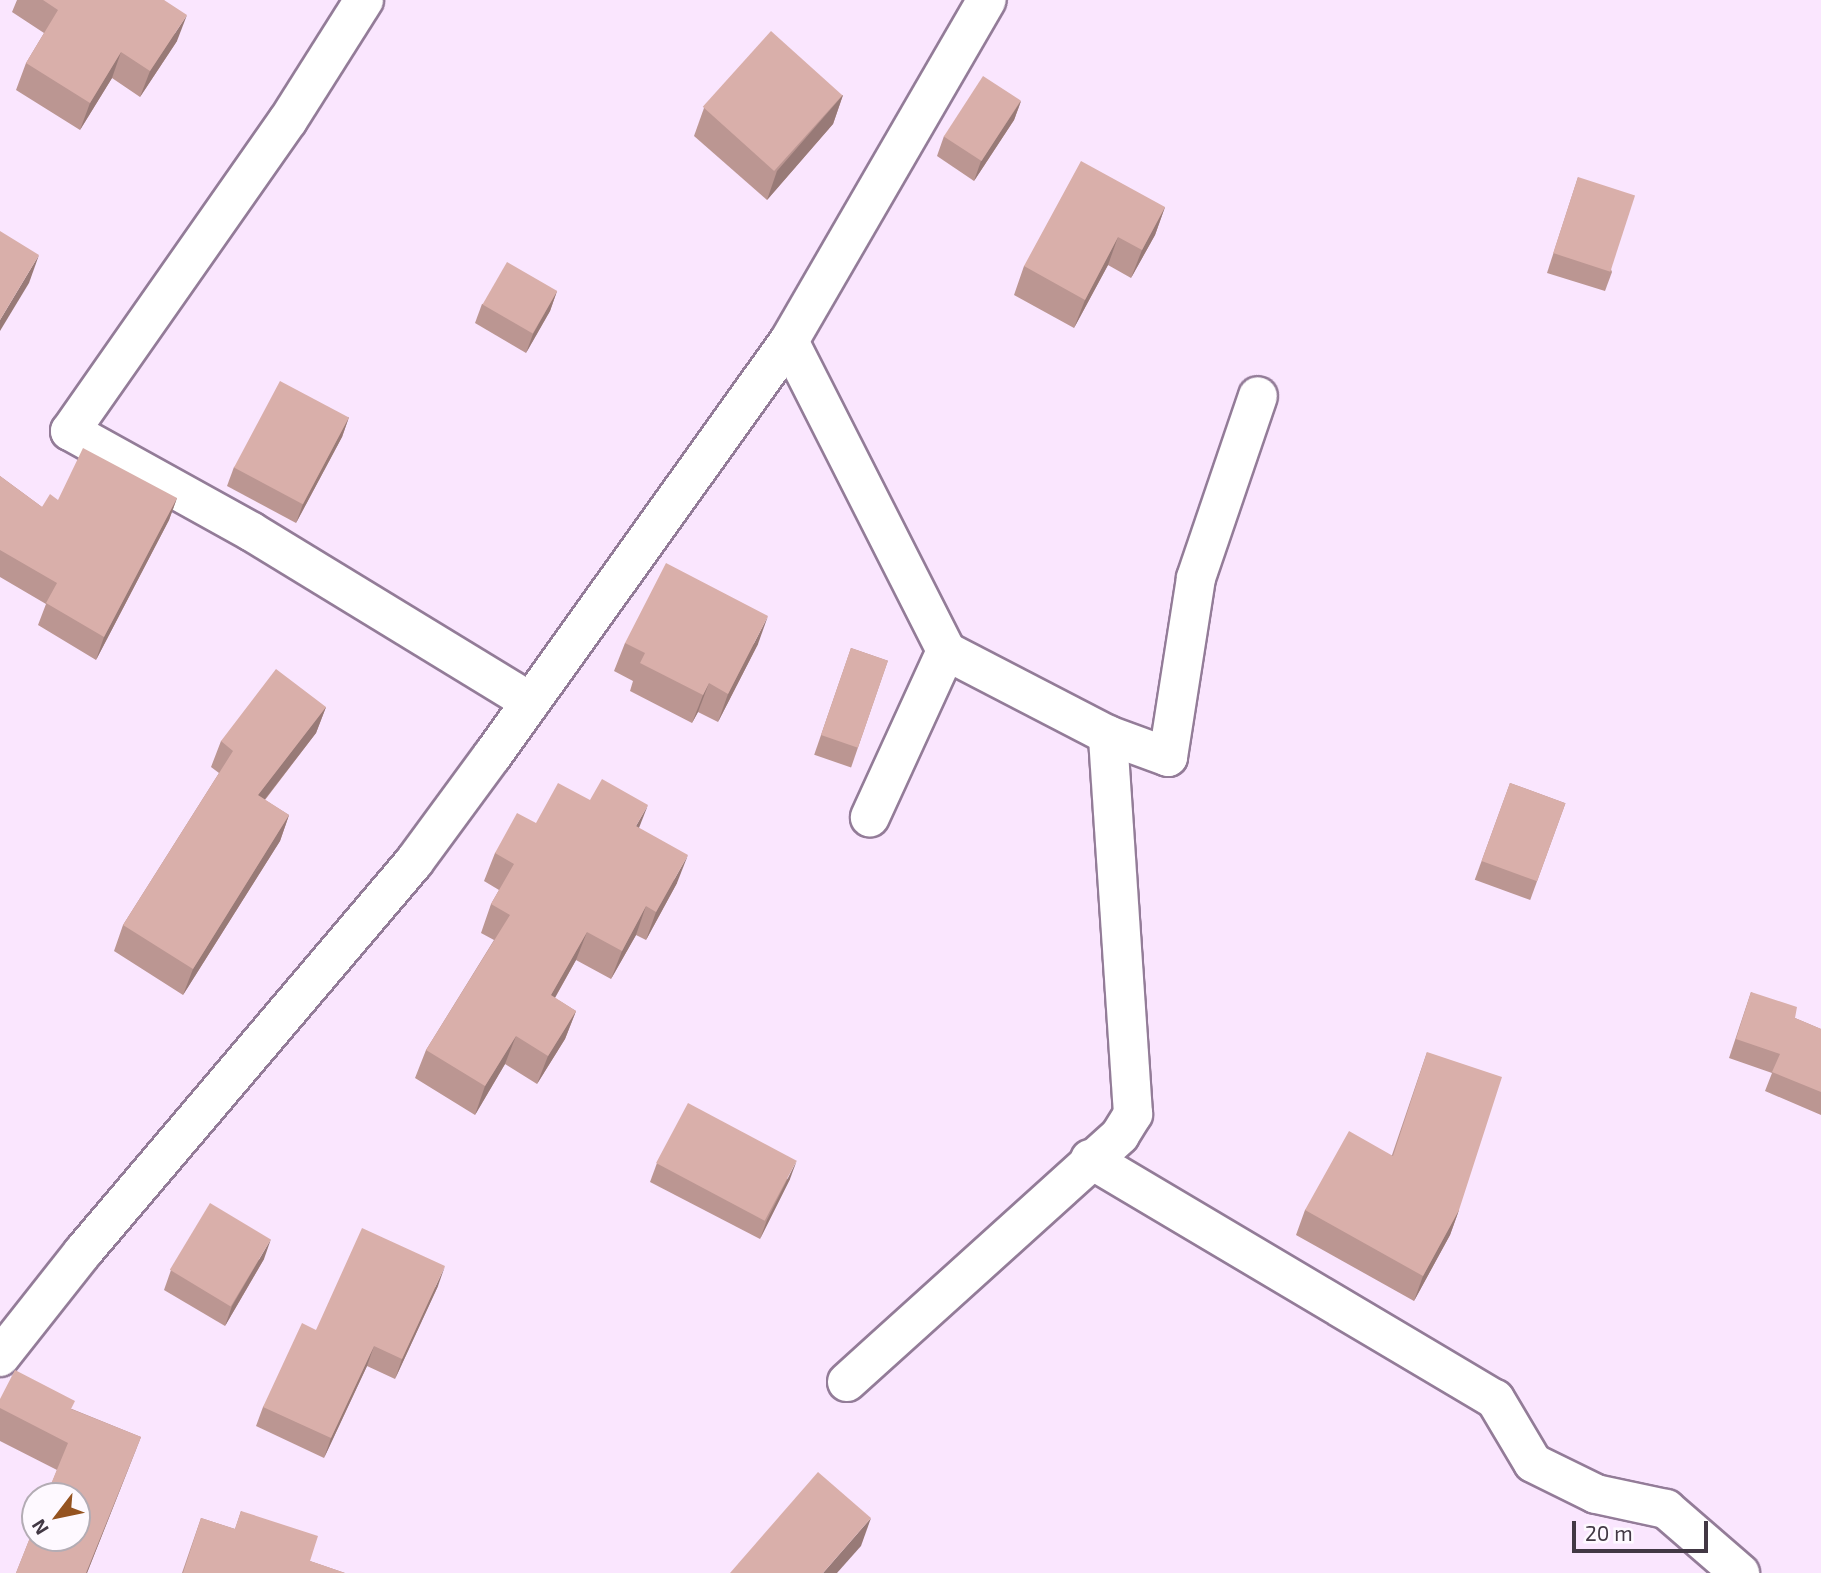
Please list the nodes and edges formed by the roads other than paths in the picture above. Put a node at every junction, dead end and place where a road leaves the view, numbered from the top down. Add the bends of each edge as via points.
1 (364, 0) edge
2 (987, 0) edge
3 (789, 341) junction
4 (1258, 396) dead end
5 (946, 651) junction
6 (530, 702) junction
7 (1108, 735) junction
8 (870, 817) dead end
9 (1090, 1159) junction
10 (0, 1356) edge
11 (847, 1382) dead end
12 (1741, 1573) edge

1 - 6 street via 288,120 70,431 252,532
2 - 3 street
3 - 5 street
3 - 6 street
4 - 7 street via 1196,578 1168,757
5 - 7 street
5 - 8 street
6 - 10 street via 414,862
7 - 9 street via 1133,1114 1120,1135
9 - 11 street
9 - 12 street via 1495,1399 1533,1462 1596,1494 1666,1509

